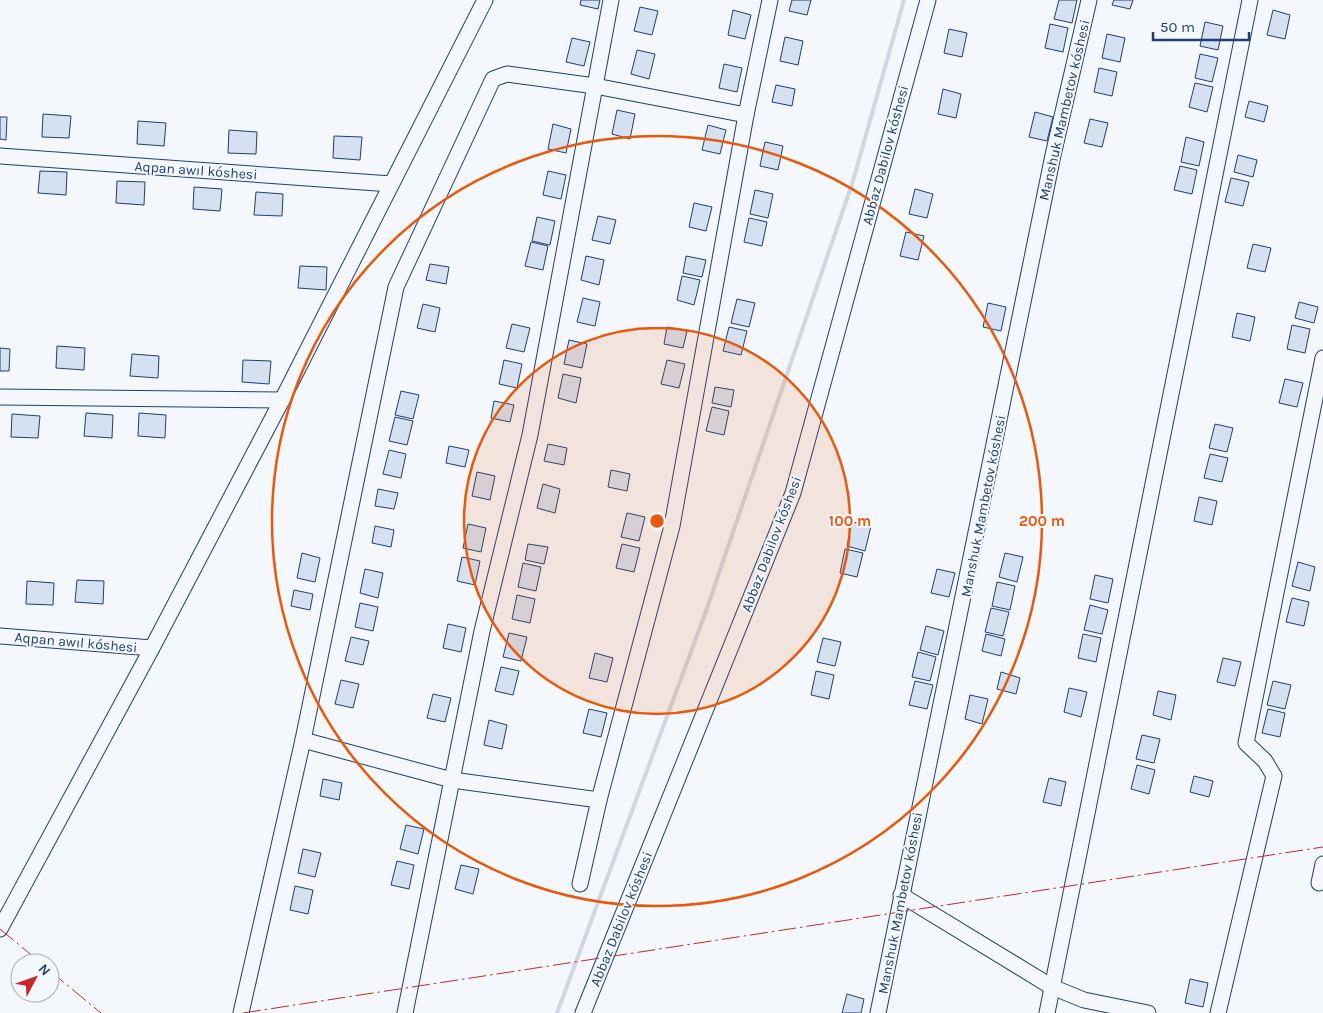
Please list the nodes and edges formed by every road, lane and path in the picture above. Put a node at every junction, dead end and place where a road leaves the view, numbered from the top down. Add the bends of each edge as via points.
1 (485, 0) edge
2 (611, 0) edge
3 (770, 0) edge
4 (928, 0) edge
5 (1089, 0) edge
6 (1250, 0) edge
7 (595, 86) junction
8 (746, 115) junction
9 (0, 156) edge
10 (391, 184) junction
11 (1323, 358) edge
12 (0, 397) edge
13 (282, 400) junction
14 (0, 636) edge
15 (152, 648) junction
16 (303, 740) junction
17 (452, 780) junction
18 (599, 800) junction
19 (1323, 864) edge
20 (1319, 883) dead end
21 (580, 884) dead end
22 (901, 895) junction
23 (0, 929) edge
24 (1052, 987) junction
25 (241, 1013) edge
26 (405, 1013) edge
27 (583, 1013) edge
28 (878, 1013) edge
29 (1047, 1013) edge
30 (1148, 1013) edge
31 (1218, 1013) edge

1 - 10 street
2 - 7 street
3 - 8 street
4 - 27 street, Abbaz Dabilov kóshesi via 793,493
5 - 22 street, Manshuk Mambetov kóshesi via 1053,155 962,612
6 - 24 street
7 - 8 street
7 - 16 street via 507,74 493,79 396,287
7 - 17 street via 530,435 482,631
8 - 18 street via 672,526
9 - 10 street, Aqpan awıl kóshesi
10 - 13 street
11 - 31 street via 1246,743 1265,761 1274,776
12 - 13 street
13 - 15 street
14 - 15 street, Aqpan awıl kóshesi
15 - 23 street
16 - 17 street
16 - 25 street
17 - 18 street
17 - 26 street
18 - 21 street
19 - 20 street
22 - 24 street
22 - 28 street, Manshuk Mambetov kóshesi
24 - 29 street
24 - 30 street via 1084,1000

